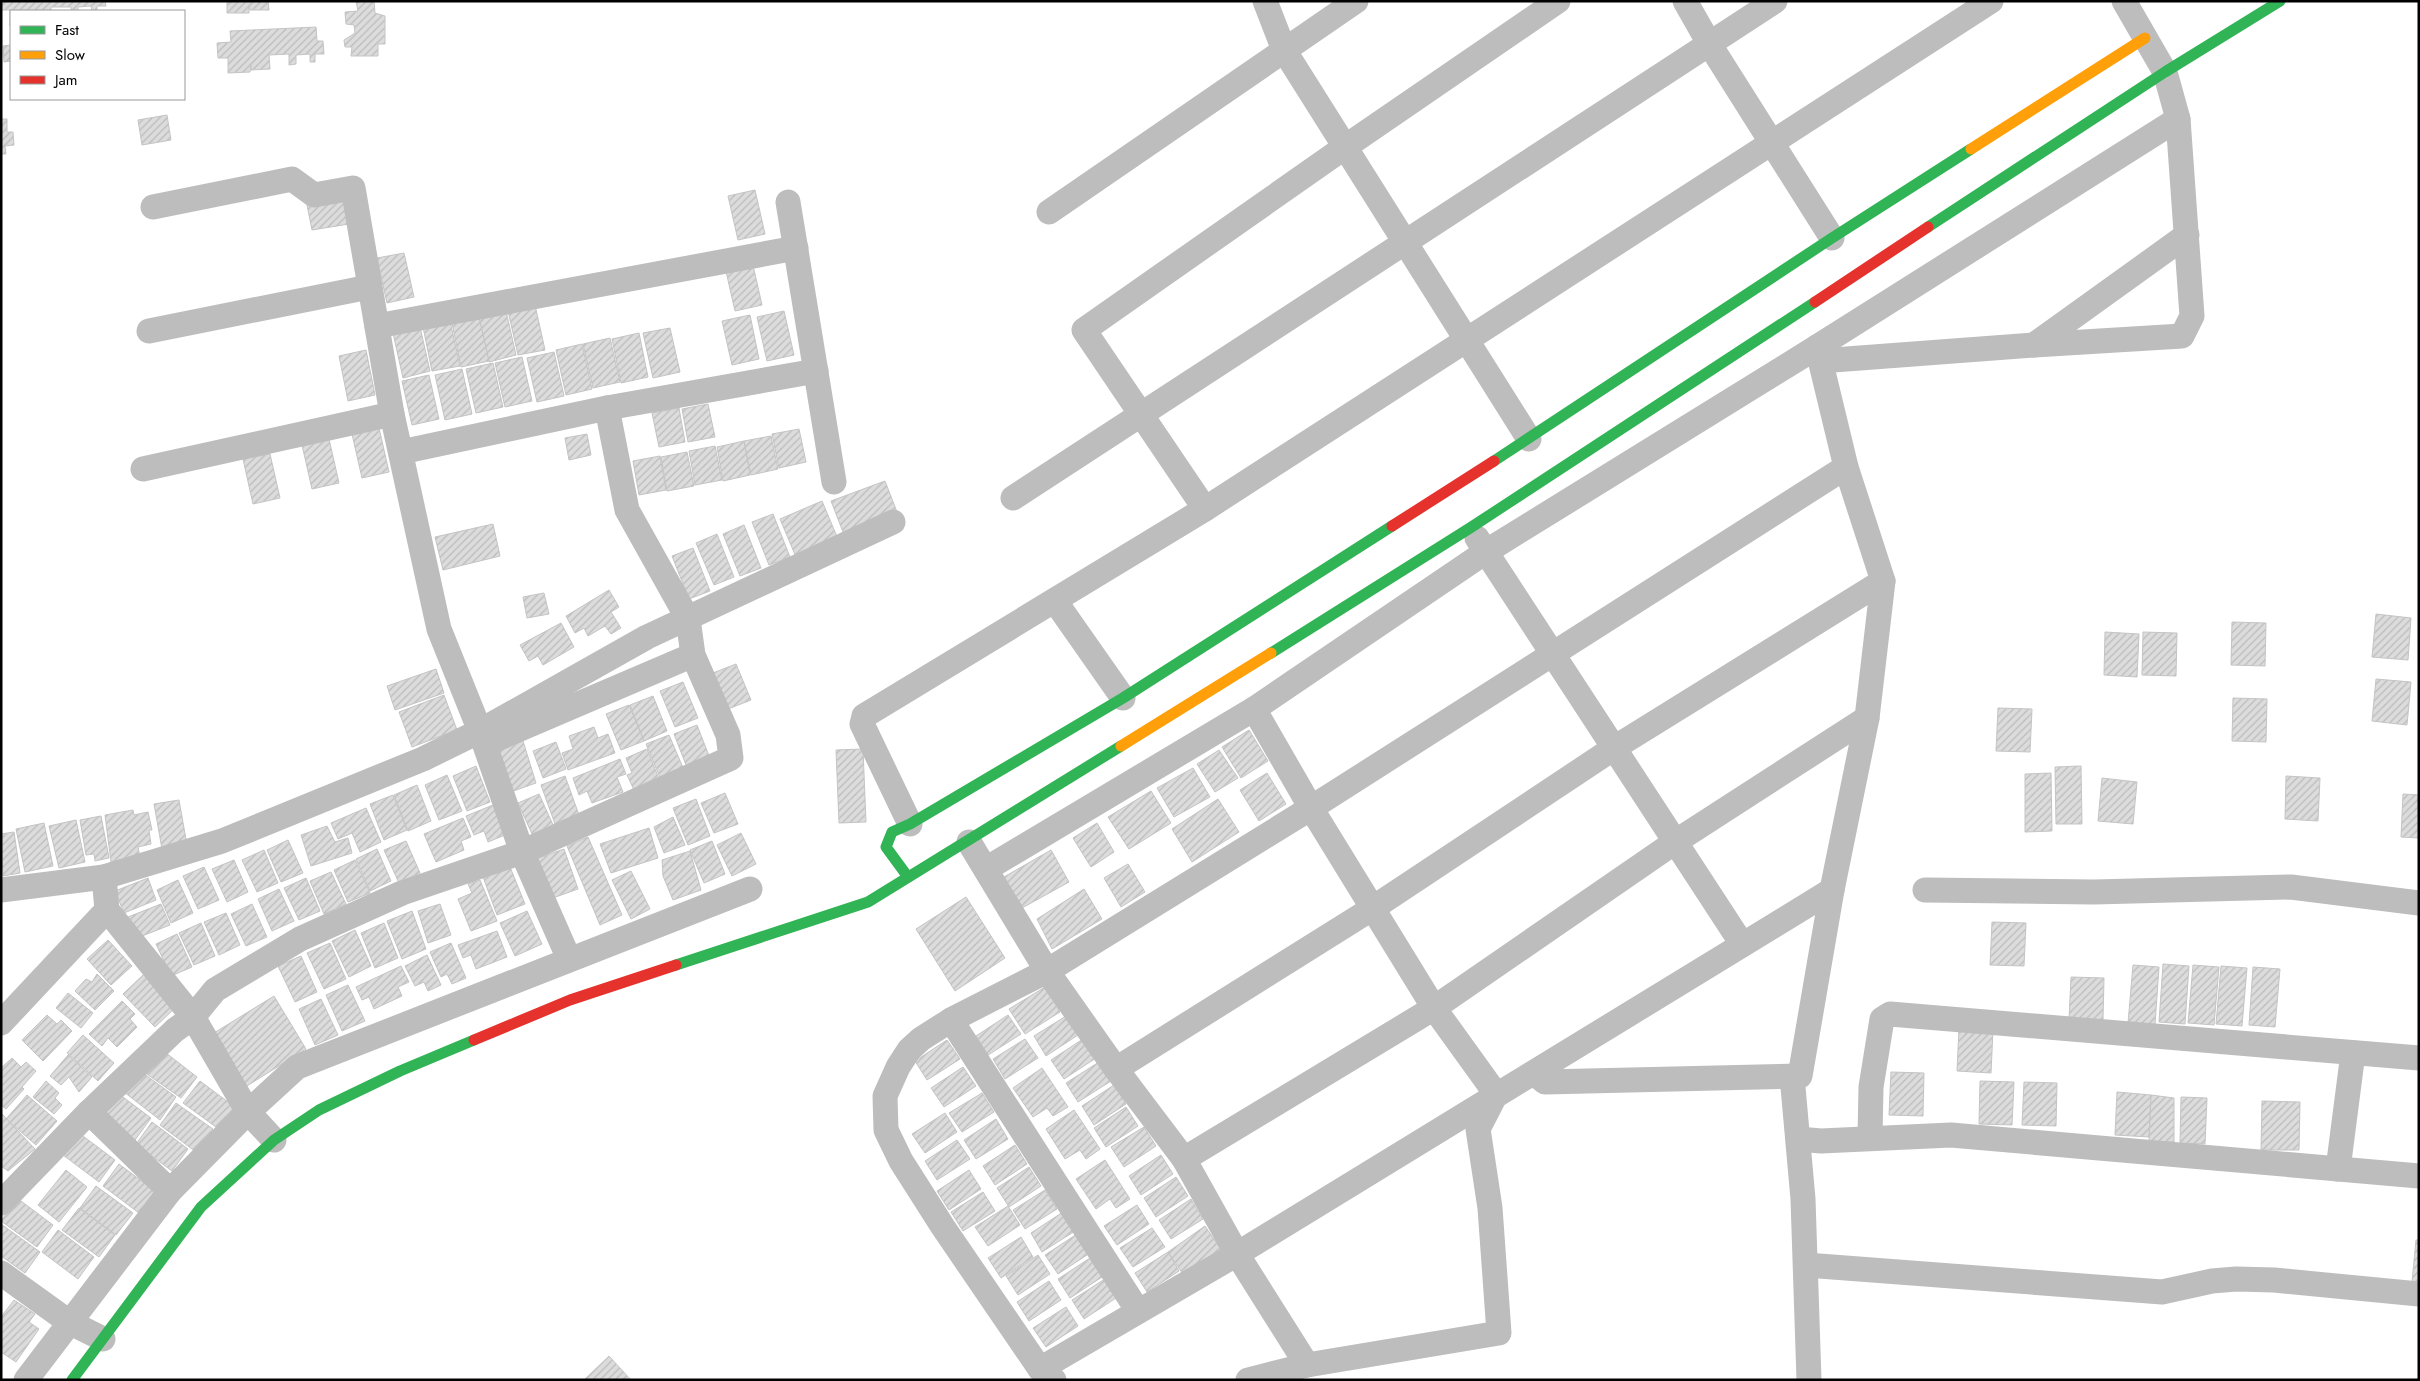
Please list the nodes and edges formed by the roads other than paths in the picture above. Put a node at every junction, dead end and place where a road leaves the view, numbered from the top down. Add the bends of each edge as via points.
1 (1265, 1) edge
2 (1356, 1) edge
3 (1558, 1) edge
4 (1686, 1) edge
5 (1776, 1) edge
6 (1990, 1) edge
7 (2124, 1) edge
8 (2280, 1) edge
9 (2145, 38) junction
10 (1710, 45) junction
11 (1284, 50) junction
12 (2165, 72) junction
13 (2178, 119) junction
14 (1772, 143) junction
15 (1345, 147) junction
16 (788, 202) dead end
17 (152, 207) dead end
18 (1049, 212) dead end
19 (2187, 235) junction
20 (1832, 238) junction
21 (1406, 243) junction
22 (796, 248) junction
23 (369, 287) junction
24 (377, 326) junction
25 (149, 331) dead end
26 (1466, 339) junction
27 (2034, 345) junction
28 (1819, 354) junction
29 (816, 371) junction
30 (607, 408) junction
31 (392, 414) junction
32 (1142, 414) junction
33 (1529, 439) junction
34 (401, 452) junction
35 (1846, 467) junction
36 (143, 469) dead end
37 (834, 482) dead end
38 (1013, 498) dead end
39 (1206, 509) junction
40 (893, 522) dead end
41 (1470, 528) junction
42 (1487, 550) junction
43 (1883, 581) junction
44 (1055, 601) junction
45 (688, 620) junction
46 (1553, 653) junction
47 (693, 655) junction
48 (1123, 698) junction
49 (1254, 709) junction
50 (1867, 718) junction
51 (481, 738) junction
52 (1614, 748) junction
53 (1311, 808) junction
54 (910, 824) junction
55 (969, 842) junction
56 (1675, 842) junction
57 (522, 852) junction
58 (986, 869) junction
59 (908, 876) junction
60 (104, 877) junction
61 (750, 889) dead end
62 (1, 890) edge
63 (1832, 890) junction
64 (1925, 890) dead end
65 (2419, 902) edge
66 (1373, 908) junction
67 (107, 910) junction
68 (1742, 944) junction
69 (569, 959) junction
70 (1047, 971) junction
71 (1434, 1008) junction
72 (193, 1017) junction
73 (950, 1020) junction
74 (1, 1023) edge
75 (2353, 1053) junction
76 (2419, 1058) edge
77 (1116, 1069) junction
78 (1534, 1073) junction
79 (1792, 1076) junction
80 (1496, 1094) junction
81 (89, 1112) junction
82 (248, 1112) junction
83 (1870, 1137) junction
84 (1798, 1139) junction
85 (274, 1140) junction
86 (1184, 1159) junction
87 (2338, 1169) junction
88 (2419, 1176) edge
89 (170, 1191) junction
90 (1, 1203) edge
91 (1237, 1254) junction
92 (1806, 1265) junction
93 (1, 1273) edge
94 (2419, 1294) edge
95 (1138, 1311) junction
96 (69, 1322) junction
97 (103, 1339) junction
98 (1307, 1365) junction
99 (1047, 1374) edge
100 (26, 1380) edge
101 (72, 1380) edge
102 (1248, 1380) edge
103 (1809, 1380) edge

1 - 11 street
2 - 11 street
3 - 15 street
4 - 10 street
5 - 10 street
6 - 14 street
7 - 9 street
8 - 12 street
9 - 12 street
9 - 20 street
10 - 14 street
10 - 21 street
11 - 15 street
11 - 18 street
12 - 13 street
12 - 41 street
13 - 19 street
13 - 28 street
14 - 20 street
14 - 26 street
15 - 21 street
15 - 32 street via 1084,330
16 - 22 street
17 - 23 street via 292,179 314,194 353,188
19 - 27 street
19 - 27 street via 2192,316 2182,336
20 - 33 street
21 - 26 street
21 - 32 street
22 - 24 street
22 - 29 street
23 - 24 street
23 - 25 street
24 - 31 street
26 - 33 street
26 - 39 street
27 - 28 street
28 - 35 street
28 - 42 street
29 - 30 street
29 - 37 street
30 - 34 street
30 - 45 street via 627,510
31 - 34 street
31 - 36 street
32 - 38 street
32 - 39 street
33 - 48 street
34 - 51 street via 439,629
35 - 43 street
35 - 46 street
39 - 44 street
40 - 45 street
41 - 42 street
41 - 55 street
42 - 46 street
42 - 49 street
43 - 50 street
43 - 52 street
44 - 48 street
44 - 54 street via 864,716 862,724
45 - 47 street
45 - 51 street via 647,636
46 - 52 street
46 - 53 street
47 - 51 street
47 - 57 street via 728,735 732,758
48 - 54 street
49 - 53 street
49 - 58 street
50 - 56 street
50 - 63 street
51 - 57 street
51 - 60 street via 222,841
52 - 56 street
52 - 66 street
53 - 66 street
53 - 70 street
54 - 59 street via 892,832 886,847
55 - 58 street
55 - 59 street
56 - 68 street
56 - 71 street
57 - 69 street
57 - 72 street via 402,893 300,938 215,990
58 - 70 street
59 - 85 street via 868,902 570,1000 400,1071 319,1110
60 - 62 street
60 - 67 street
61 - 69 street
63 - 68 street
63 - 79 street via 1800,1076
64 - 65 street via 2094,892 2291,887
66 - 71 street
66 - 77 street
67 - 72 street
67 - 74 street
68 - 78 street
69 - 82 street via 297,1068
70 - 73 street
70 - 77 street
71 - 80 street
71 - 86 street
72 - 81 street via 175,1030
72 - 82 street
73 - 95 street
73 - 99 street via 921,1038 898,1067 885,1096 886,1130 901,1161 943,1227
75 - 76 street
75 - 83 street via 1890,1014 1882,1020 1871,1087
75 - 87 street
77 - 86 street
78 - 79 street via 1545,1082
78 - 80 street
79 - 84 street
80 - 91 street
80 - 98 street via 1478,1129 1490,1208 1499,1333
81 - 89 street
81 - 90 street
82 - 85 street
82 - 89 street
83 - 84 street via 1821,1141
83 - 87 street via 1951,1135
84 - 92 street
85 - 97 street via 201,1208
86 - 91 street
87 - 88 street
89 - 96 street
91 - 95 street
91 - 98 street
92 - 94 street via 2162,1292 2236,1279
92 - 103 street
93 - 96 street
95 - 99 street
96 - 97 street
96 - 100 street
97 - 101 street
98 - 102 street

